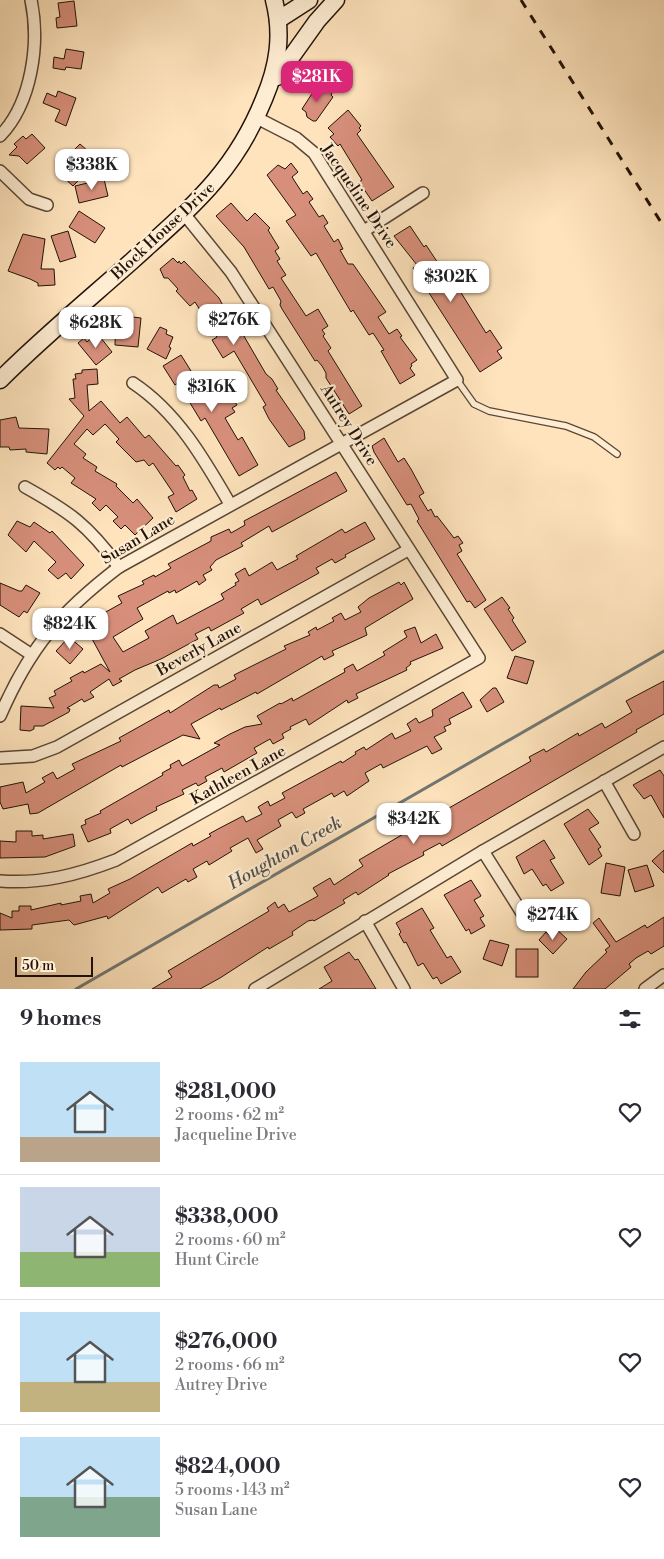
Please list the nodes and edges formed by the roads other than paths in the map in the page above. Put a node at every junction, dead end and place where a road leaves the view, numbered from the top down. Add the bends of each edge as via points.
1 (31, 0) edge
2 (309, 0) edge
3 (336, 0) edge
4 (275, 1) edge
5 (278, 20) junction
6 (269, 87) junction
7 (257, 118) junction
8 (0, 136) edge
9 (0, 171) edge
10 (423, 193) dead end
11 (47, 205) dead end
12 (185, 215) junction
13 (364, 231) junction
14 (0, 380) edge
15 (457, 380) junction
16 (133, 383) dead end
17 (342, 442) junction
18 (617, 454) dead end
19 (25, 487) dead end
20 (230, 504) junction
21 (408, 550) junction
22 (119, 567) junction
23 (0, 634) edge
24 (32, 655) junction
25 (479, 658) joint
26 (0, 716) edge
27 (664, 747) edge
28 (0, 758) edge
29 (604, 781) junction
30 (634, 834) dead end
31 (483, 851) junction
32 (0, 881) edge
33 (522, 913) dead end
34 (365, 921) junction
35 (664, 975) edge
36 (254, 989) edge
37 (404, 989) edge
38 (645, 989) edge

1 - 8 street via 34,31 30,75 24,95
2 - 5 street
3 - 6 street
4 - 5 street, Block House Drive
5 - 6 street, Block House Drive via 280,46
6 - 7 street, Block House Drive
7 - 12 street, Block House Drive via 227,169
7 - 13 street, Jacqueline Drive via 296,138 314,153
9 - 11 street via 29,199
10 - 13 street
12 - 14 street, Block House Drive
12 - 17 street, Autrey Drive via 231,272
13 - 15 street, Jacqueline Drive
15 - 17 street
15 - 18 lane via 474,404 489,411 566,426 594,437
16 - 20 street via 154,397 173,418 211,470
17 - 20 street, Susan Lane
17 - 21 street, Autrey Drive
19 - 22 street via 66,510 85,525
20 - 22 street, Susan Lane
21 - 25 street, Autrey Drive
21 - 28 street, Beverly Lane via 57,748 33,756
22 - 24 street, Susan Lane via 64,614
23 - 24 street
24 - 26 street, Susan Lane
25 - 32 street, Kathleen Lane via 116,860 50,880
27 - 29 street
29 - 30 street
29 - 31 street
31 - 33 street
31 - 34 street
34 - 36 street
34 - 37 street
35 - 38 street

